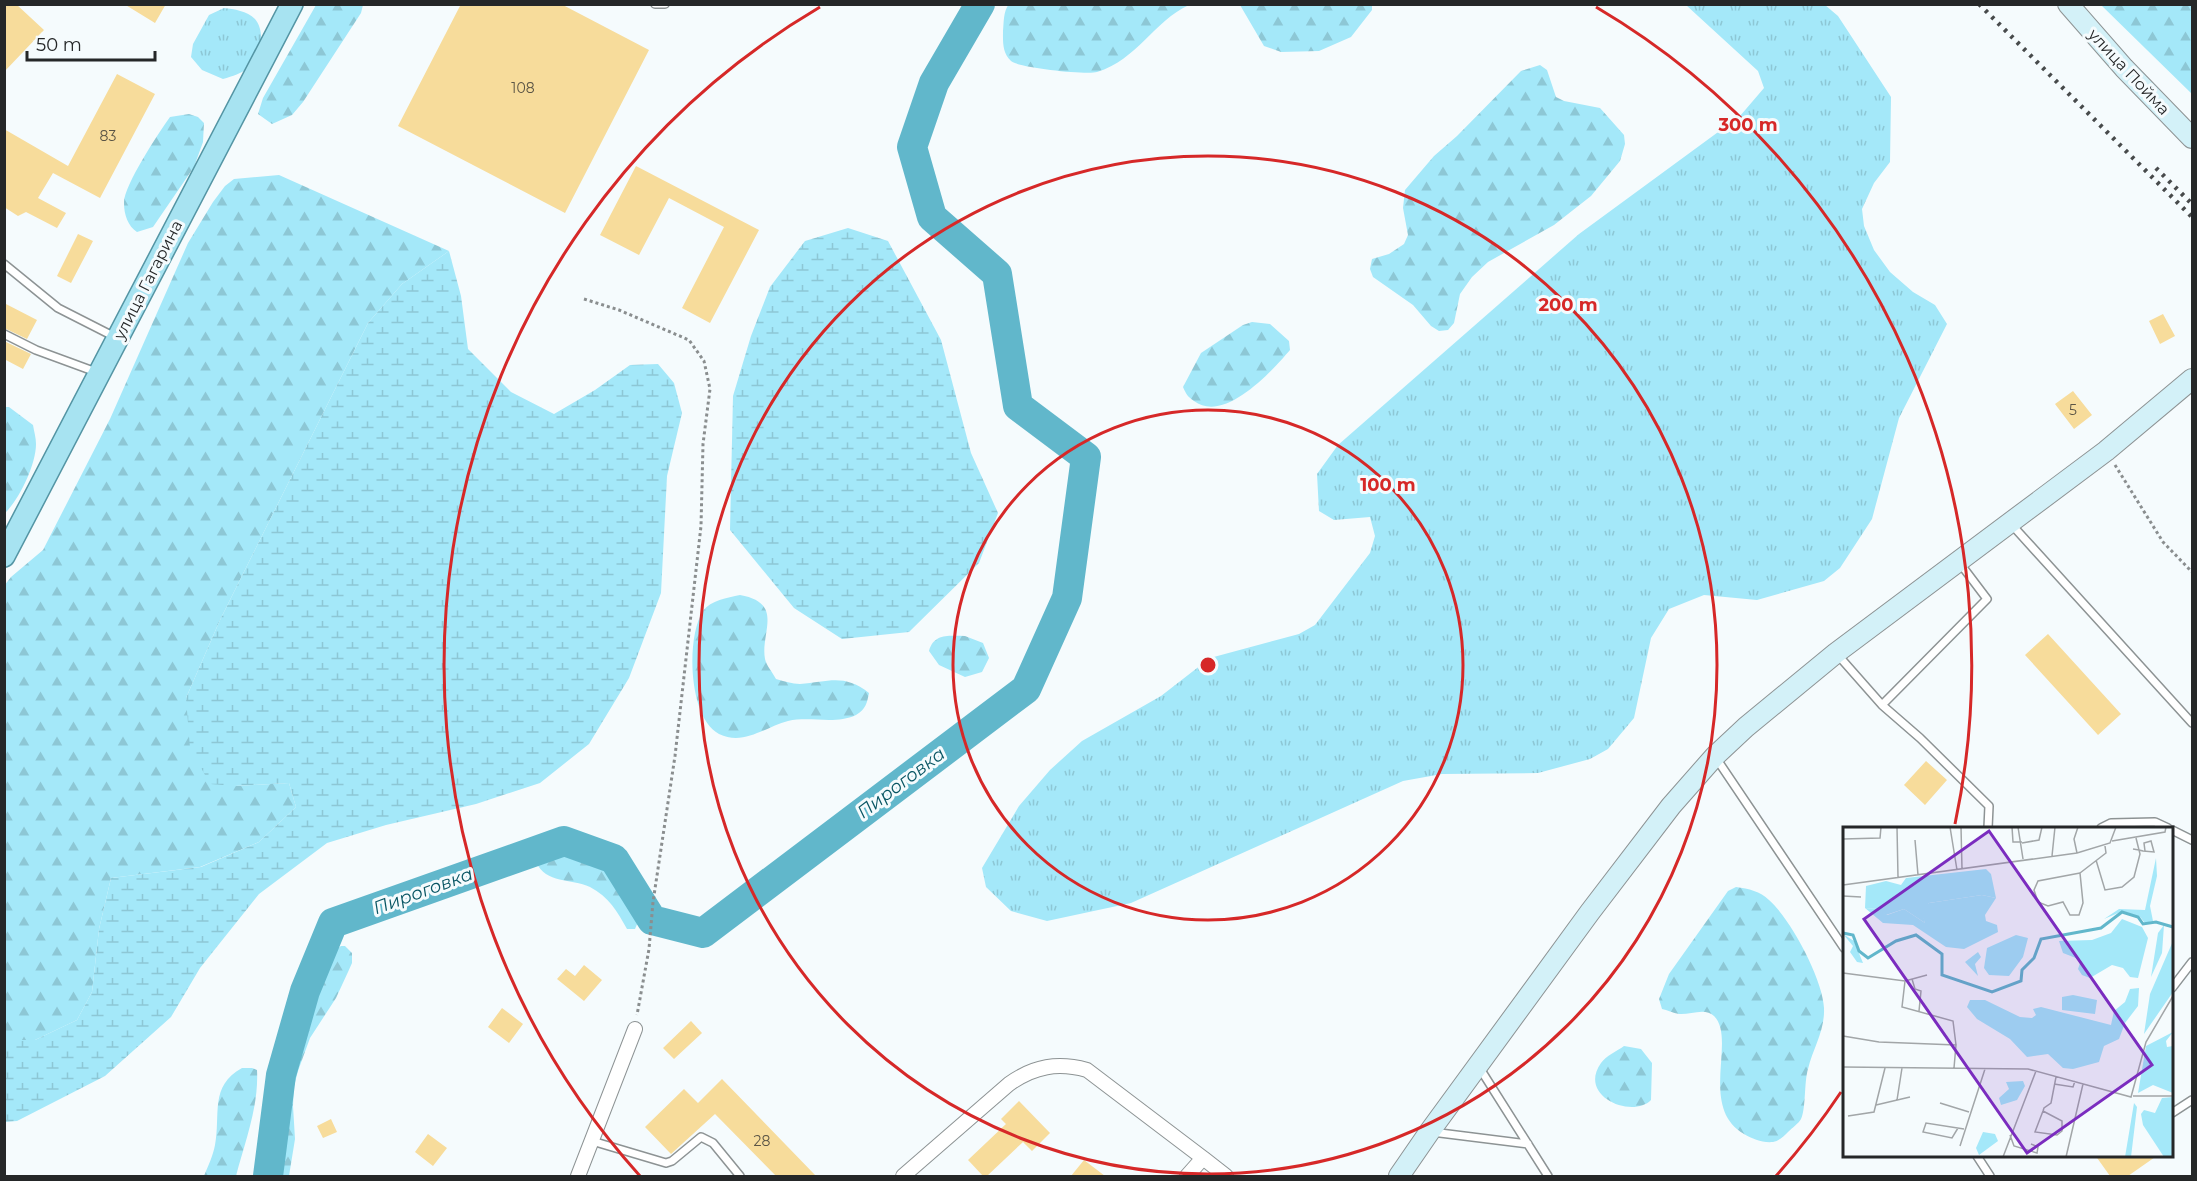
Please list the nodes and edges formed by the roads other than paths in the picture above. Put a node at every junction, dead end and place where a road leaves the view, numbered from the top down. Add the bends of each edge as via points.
1 (292, 4) edge
2 (655, 4) edge
3 (665, 4) edge
4 (2068, 4) edge
5 (2193, 138) edge
6 (4, 264) edge
7 (4, 334) edge
8 (117, 338) junction
9 (99, 373) junction
10 (2193, 379) edge
11 (2011, 523) junction
12 (4, 556) edge
13 (1959, 562) junction
14 (1836, 653) junction
15 (1882, 705) junction
16 (2193, 723) edge
17 (1715, 756) junction
18 (1988, 827) edge
19 (2103, 827) edge
20 (2166, 827) edge
21 (2173, 830) edge
22 (2193, 840) edge
23 (1843, 945) edge
24 (2193, 962) edge
25 (2173, 987) edge
26 (635, 1029) road end
27 (1478, 1065) junction
28 (2193, 1100) edge
29 (2173, 1112) edge
30 (1430, 1131) junction
31 (591, 1141) junction
32 (1528, 1144) junction
33 (1978, 1157) edge
34 (1203, 1158) junction
35 (578, 1176) edge
36 (741, 1176) edge
37 (903, 1176) edge
38 (1187, 1176) edge
39 (1226, 1176) edge
40 (1400, 1176) edge
41 (1548, 1176) edge
42 (1990, 1176) edge

1 - 8 main road, улица Гагарина
2 - 3 lane
4 - 5 main road, улица Пойма
6 - 8 lane via 58,308
7 - 9 lane
8 - 9 main road, улица Гагарина
9 - 12 main road, улица Гагарина
10 - 11 main road
11 - 13 main road
11 - 16 lane
13 - 14 main road
13 - 15 lane via 1987,599
14 - 15 lane
14 - 17 main road
15 - 18 lane via 1989,806
17 - 23 lane
17 - 27 main road via 1671,806
19 - 20 lane via 2111,823 2156,822
21 - 22 lane
24 - 25 lane
26 - 31 street
27 - 30 main road
27 - 32 lane
28 - 29 lane
30 - 32 lane
30 - 40 main road
31 - 35 street
31 - 36 lane via 666,1163 701,1137 713,1143
32 - 41 lane
33 - 42 lane
34 - 37 street via 1087,1070 1054,1065 1016,1079
34 - 38 street
34 - 39 street

